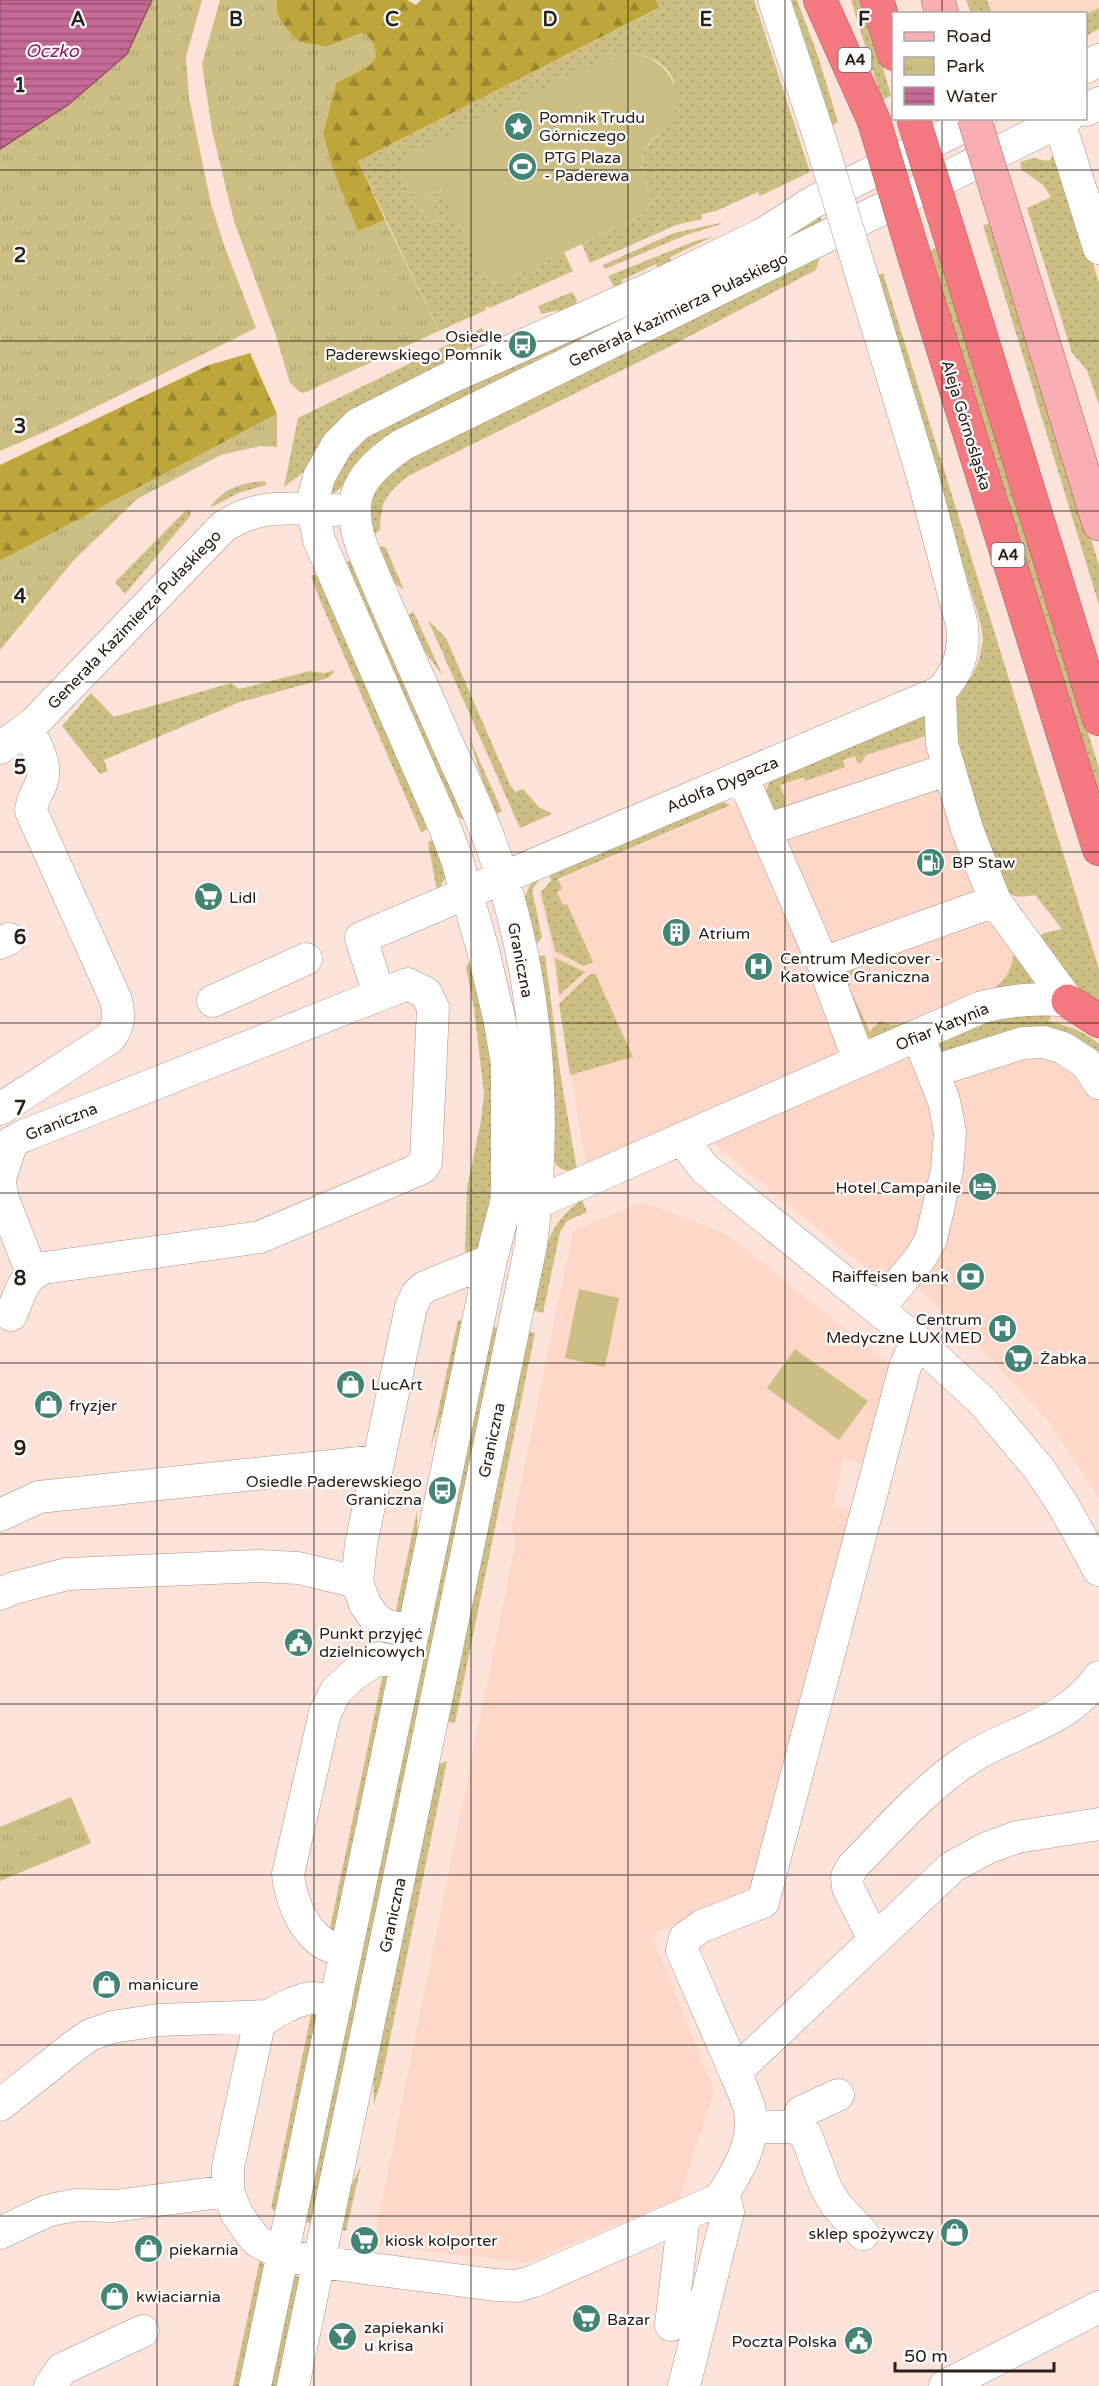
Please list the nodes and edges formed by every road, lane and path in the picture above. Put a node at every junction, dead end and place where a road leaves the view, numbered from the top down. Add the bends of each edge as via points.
1 (774, 0) edge
2 (819, 0) edge
3 (835, 0) edge
4 (877, 0) edge
5 (892, 48) edge
6 (915, 120) edge
7 (975, 120) edge
8 (976, 120) edge
9 (1060, 120) edge
10 (874, 121) junction
11 (1099, 248) edge
12 (313, 509) junction
13 (354, 511) junction
14 (1099, 524) edge
15 (940, 692) junction
16 (1099, 719) edge
17 (26, 730) junction
18 (0, 748) edge
19 (949, 769) junction
20 (741, 776) junction
21 (765, 830) junction
22 (1099, 849) edge
23 (502, 878) junction
24 (468, 893) junction
25 (995, 902) junction
26 (306, 959) dead end
27 (823, 963) junction
28 (379, 995) junction
29 (213, 1001) dead end
30 (1068, 1001) junction
31 (1099, 1021) edge
32 (918, 1036) junction
33 (859, 1061) junction
34 (934, 1071) junction
35 (1099, 1083) edge
36 (0, 1109) edge
37 (682, 1139) junction
38 (0, 1178) edge
39 (0, 1183) edge
40 (521, 1201) junction
41 (491, 1260) junction
42 (32, 1273) junction
43 (878, 1309) junction
44 (11, 1315) dead end
45 (917, 1341) junction
46 (378, 1461) junction
47 (0, 1515) edge
48 (1097, 1560) edge
49 (357, 1582) junction
50 (0, 1594) edge
51 (414, 1630) junction
52 (406, 1664) junction
53 (1099, 1677) edge
54 (1099, 1824) edge
55 (874, 1939) junction
56 (346, 1953) junction
57 (336, 2003) junction
58 (267, 2016) junction
59 (735, 2072) junction
60 (838, 2095) dead end
61 (0, 2105) edge
62 (751, 2127) junction
63 (795, 2127) junction
64 (228, 2191) junction
65 (720, 2199) junction
66 (684, 2215) junction
67 (0, 2233) edge
68 (863, 2234) dead end
69 (284, 2255) junction
70 (319, 2262) junction
71 (1095, 2313) edge
72 (671, 2325) dead end
73 (143, 2331) dead end
74 (958, 2383) edge
75 (50, 2386) edge
76 (255, 2386) edge
77 (293, 2386) edge
78 (684, 2386) edge

1 - 15 street, bridge via 922,474 962,624 960,658 953,678
2 - 10 highway
3 - 10 highway, Aleja Górnośląska / A4
4 - 5 highway, A4
6 - 16 highway, A4, bridge
7 - 14 main road, bridge
8 - 12 street, Generała Kazimierza Pułaskiego via 815,201 763,234 358,424 337,445 325,465
9 - 11 street
9 - 13 street, Generała Kazimierza Pułaskiego via 402,445 369,472 357,494
10 - 22 highway, Aleja Górnośląska / A4, bridge
12 - 13 street, Generała Kazimierza Pułaskiego
12 - 17 street, Generała Kazimierza Pułaskiego via 259,510 223,527
12 - 24 street, Graniczna via 319,540 442,821
13 - 23 street, Graniczna via 367,560 484,825
15 - 19 street via 942,744
15 - 20 street, Adolfa Dygacza
17 - 18 street, Generała Kazimierza Pułaskiego
17 - 36 street via 43,761 41,786 33,797 31,811 119,1014 118,1027 110,1038
19 - 21 street
19 - 25 street
20 - 21 street
20 - 23 street, Adolfa Dygacza
21 - 27 street
23 - 24 street, Adolfa Dygacza
23 - 40 street, Graniczna via 536,1040 539,1109
24 - 28 street, Adolfa Dygacza via 360,938
24 - 40 street, Graniczna via 500,1022
25 - 27 street
25 - 30 street
26 - 29 street
27 - 33 street
28 - 38 street, Graniczna via 23,1136 12,1142
28 - 42 street, Graniczna via 408,984 426,993 433,1008 426,1162 422,1168 260,1237 44,1268
30 - 31 highway
30 - 32 street, Ofiar Katynia via 1013,999 982,1007
32 - 33 street, Ofiar Katynia
32 - 34 street
33 - 37 street, Ofiar Katynia
34 - 35 street via 1023,1043 1044,1042 1063,1048 1086,1063
34 - 43 street via 951,1132 931,1239
37 - 40 street, Ofiar Katynia
37 - 43 street via 705,1168
39 - 42 street
40 - 41 street, Graniczna
40 - 70 street, Graniczna via 531,1245
41 - 46 street via 425,1287 417,1294
41 - 51 street, Graniczna
42 - 44 street
43 - 45 street
45 - 48 street via 983,1402 1029,1455
45 - 59 street via 905,1367 763,1902 702,1926 685,1938 682,1950
46 - 47 street via 39,1497
46 - 49 street
49 - 50 street via 298,1568 259,1566 67,1574
49 - 51 street via 374,1617 386,1626
51 - 52 street, Graniczna
52 - 56 street, Graniczna
52 - 56 street via 379,1658 336,1690 325,1713 288,1874 290,1894 306,1925 320,1941
53 - 55 street via 1088,1693 1062,1714 963,1762 852,1866 848,1888
54 - 55 street via 1017,1837 987,1848 952,1867
55 - 59 street
56 - 57 street, Graniczna
57 - 58 street via 308,1998
57 - 69 street, Graniczna
58 - 61 street via 159,2020 113,2027 90,2035
58 - 64 street via 256,2032 228,2167
59 - 62 street via 749,2109
60 - 63 street via 801,2112
62 - 63 street
62 - 65 street via 736,2174
63 - 68 street via 807,2135 826,2188
64 - 67 street via 114,2206 76,2205 47,2211
64 - 69 street via 236,2212 257,2241
65 - 66 street
65 - 78 street via 728,2212
66 - 70 street via 517,2286
66 - 72 street
69 - 70 street
69 - 76 street, Graniczna
70 - 77 street, Graniczna
71 - 74 street
73 - 75 street via 62,2369

